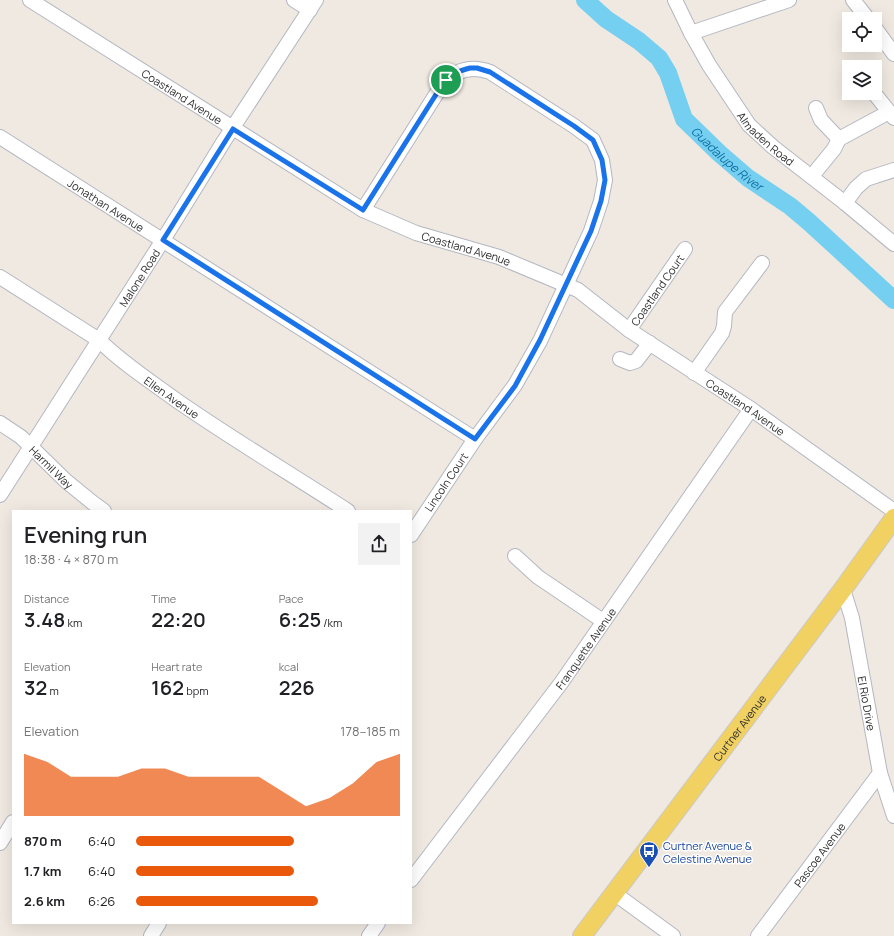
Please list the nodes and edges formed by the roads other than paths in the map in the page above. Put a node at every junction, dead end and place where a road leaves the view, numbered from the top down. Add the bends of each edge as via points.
1 (30, 0) edge
2 (294, 0) edge
3 (675, 0) edge
4 (789, 0) edge
5 (853, 0) edge
6 (313, 5) edge
7 (862, 12) edge
8 (691, 33) junction
9 (882, 35) edge
10 (891, 45) edge
11 (879, 100) edge
12 (816, 108) dead end
13 (891, 115) edge
14 (233, 129) junction
15 (0, 137) edge
16 (839, 139) junction
17 (894, 170) edge
18 (812, 176) junction
19 (845, 203) junction
20 (363, 210) junction
21 (163, 240) junction
22 (894, 244) edge
23 (685, 249) dead end
24 (762, 263) dead end
25 (0, 277) edge
26 (566, 285) junction
27 (630, 330) junction
28 (99, 340) junction
29 (650, 343) junction
30 (620, 360) dead end
31 (694, 372) junction
32 (751, 409) junction
33 (0, 423) edge
34 (475, 439) junction
35 (32, 446) junction
36 (0, 495) edge
37 (103, 510) edge
38 (346, 510) edge
39 (894, 511) edge
40 (894, 518) edge
41 (412, 534) edge
42 (515, 556) dead end
43 (843, 589) junction
44 (604, 621) junction
45 (880, 773) junction
46 (894, 816) edge
47 (12, 824) edge
48 (0, 843) edge
49 (412, 879) edge
50 (614, 893) junction
51 (158, 924) edge
52 (377, 924) edge
53 (150, 936) edge
54 (369, 936) edge
55 (582, 936) edge
56 (673, 936) edge
57 (758, 936) edge

1 - 14 street, Coastland Avenue
2 - 6 street
3 - 8 street, Almaden Road
4 - 8 street
5 - 7 street
6 - 14 street, Malone Road
8 - 18 street, Almaden Road via 749,125
9 - 10 street
11 - 13 street
12 - 16 street via 821,120
13 - 16 street
14 - 20 street, Coastland Avenue
14 - 21 street, Malone Road
15 - 21 street, Jonathan Avenue
16 - 18 street
17 - 19 street via 866,179
18 - 19 street, Almaden Road
19 - 22 street, Almaden Road
20 - 26 street, Coastland Avenue via 416,233 499,257
20 - 26 street, Lincoln Court via 446,80 470,68 490,72 593,140 602,160 605,180 601,201 591,231
21 - 28 street, Malone Road
21 - 34 street, Jonathan Avenue
23 - 27 street, Coastland Court
24 - 31 street via 725,312 722,333
25 - 28 street, Ellen Avenue
26 - 27 street, Coastland Avenue via 578,290
26 - 34 street, Lincoln Court via 515,386
27 - 29 street, Coastland Avenue
28 - 35 street, Malone Road
28 - 38 street, Ellen Avenue via 151,382 202,418
29 - 30 street via 636,361 630,363
29 - 31 street, Coastland Avenue
31 - 32 street, Coastland Avenue
32 - 39 street, Coastland Avenue
32 - 44 street, Franquette Avenue
33 - 35 street, Harmil Way
34 - 41 street, Lincoln Court
35 - 36 street, Malone Road
35 - 37 street, Harmil Way via 66,481
40 - 43 main road, Curtner Avenue
42 - 44 street via 538,576
43 - 45 street, El Rio Drive via 852,618
43 - 50 main road, Curtner Avenue
44 - 49 street, Franquette Avenue via 561,683
45 - 46 street, El Rio Drive
45 - 57 street, Pascoe Avenue
47 - 48 street
50 - 55 main road, Curtner Avenue
50 - 56 street
51 - 53 street
52 - 54 street

